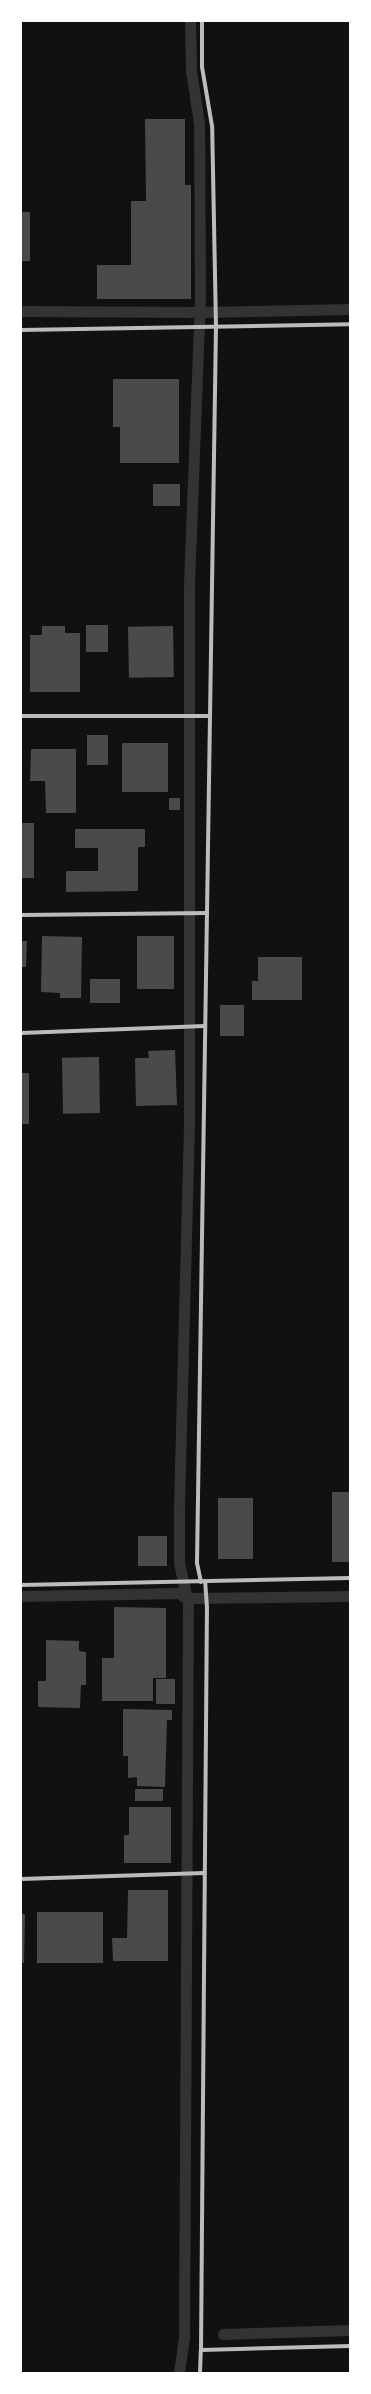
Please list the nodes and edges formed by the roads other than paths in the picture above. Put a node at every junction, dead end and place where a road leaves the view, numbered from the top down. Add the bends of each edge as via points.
1 (202, 21) edge
2 (350, 324) edge
3 (216, 327) junction
4 (21, 330) edge
5 (21, 716) edge
6 (210, 716) junction
7 (207, 913) junction
8 (21, 915) edge
9 (205, 1026) junction
10 (21, 1033) edge
11 (350, 1578) edge
12 (203, 1582) junction
13 (21, 1585) edge
14 (204, 1873) junction
15 (21, 1879) edge
16 (350, 2346) edge
17 (201, 2350) junction
18 (200, 2373) edge

1 - 3 street via 202,67 212,126
2 - 3 street
3 - 4 street
3 - 6 street
5 - 6 street
6 - 7 street
7 - 8 street
7 - 9 street
9 - 10 street
9 - 12 street via 197,1563
11 - 12 street
12 - 13 street
12 - 14 street via 207,1608
14 - 15 street
14 - 17 street
16 - 17 street
17 - 18 street

